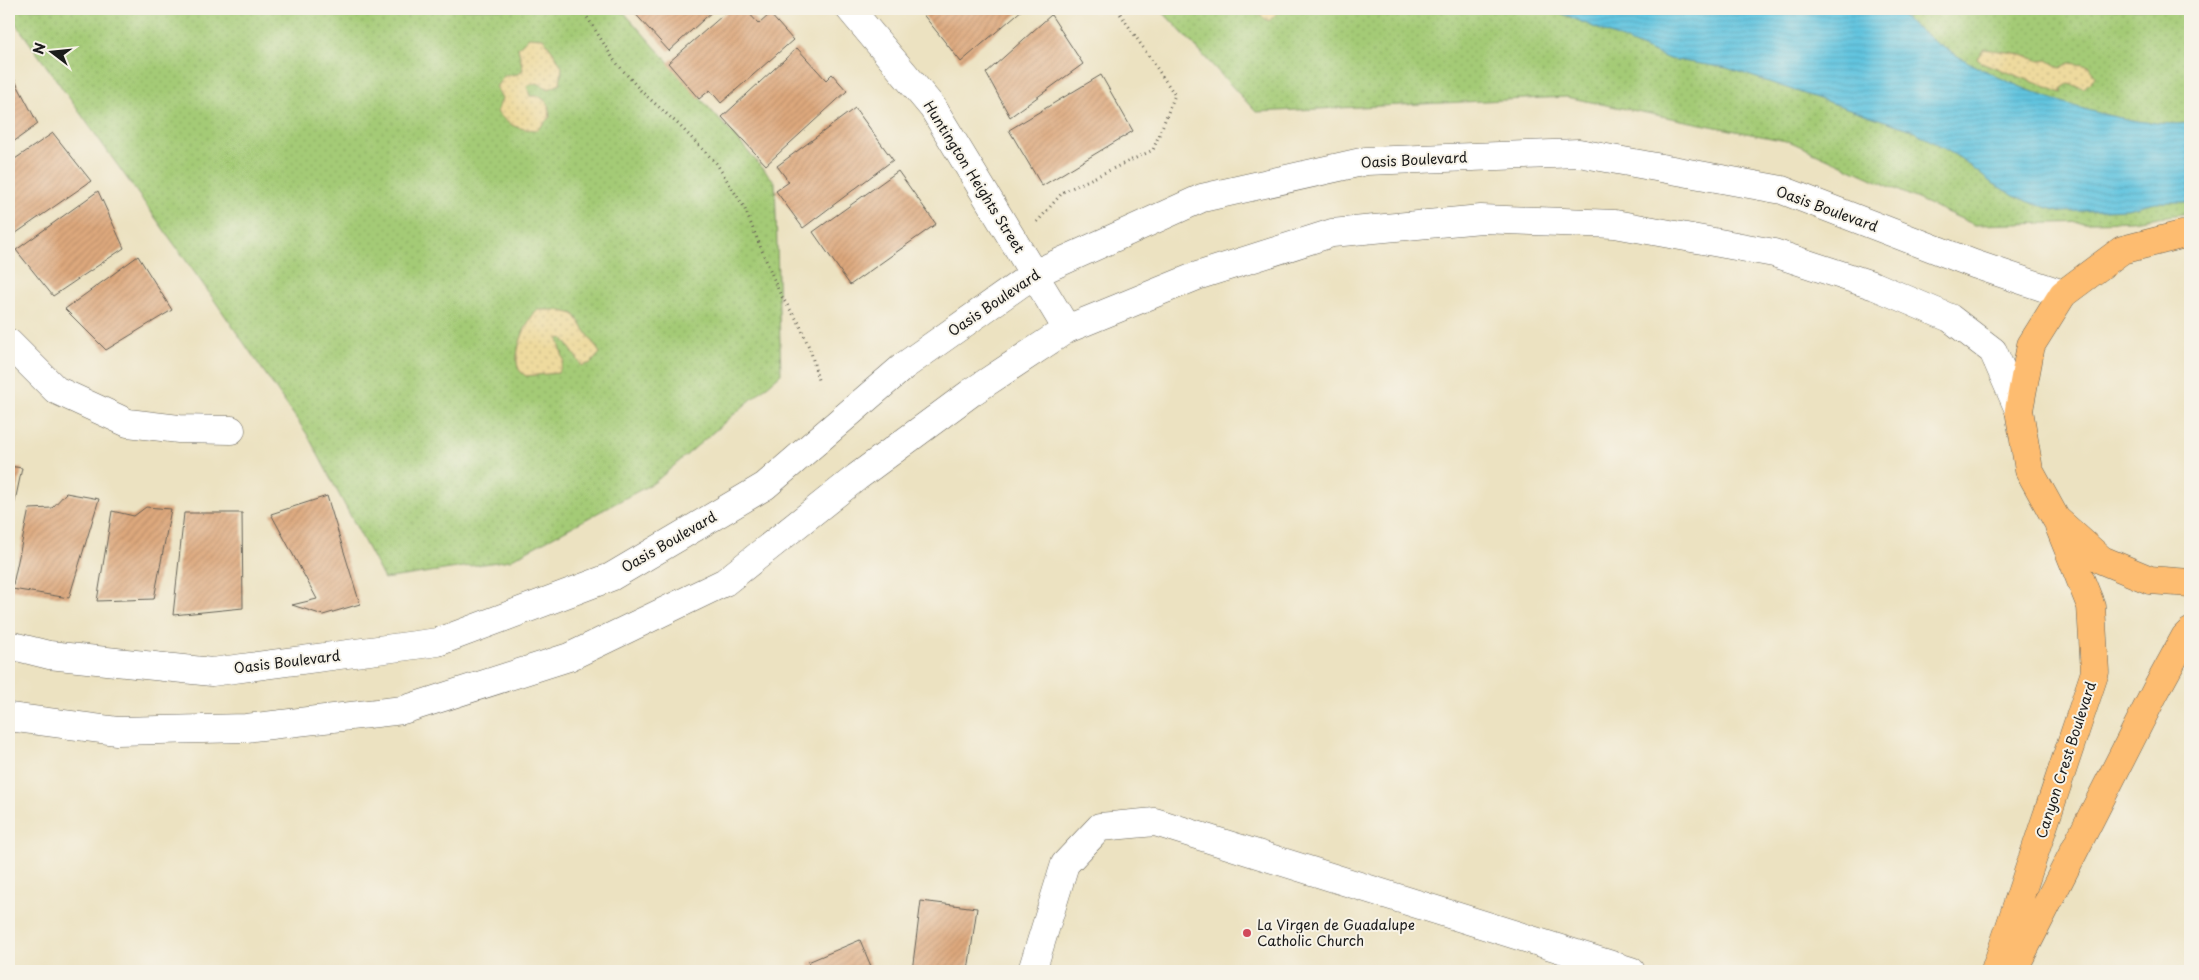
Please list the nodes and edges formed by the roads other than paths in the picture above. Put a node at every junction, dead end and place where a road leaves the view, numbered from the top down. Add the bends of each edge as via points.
1 (850, 9) edge
2 (2187, 236) edge
3 (1034, 274) junction
4 (2063, 294) junction
5 (1067, 329) junction
6 (9, 343) edge
7 (2019, 410) junction
8 (231, 430) dead end
9 (2056, 520) junction
10 (2190, 583) edge
11 (2190, 632) edge
12 (9, 645) edge
13 (9, 717) edge
14 (1032, 971) edge
15 (1631, 971) edge
16 (1995, 971) edge
17 (2013, 971) edge

1 - 3 street, Huntington Heights Street via 933,108
2 - 4 main road via 2122,250
3 - 4 street, Oasis Boulevard via 1202,198 1366,161 1579,153 1782,190 1974,264
3 - 5 street, Huntington Heights Street
3 - 12 street, Oasis Boulevard via 904,366 765,486 611,576 438,642 212,672 49,655
4 - 7 main road via 2031,345
5 - 7 street via 1197,276 1332,234 1481,219 1615,224 1774,253 1876,286 1950,318 1993,351
5 - 13 street via 964,398 857,477 725,582 569,657 403,710 246,728 117,731
6 - 8 street via 56,390 128,423 179,429
7 - 9 main road via 2029,470
9 - 10 main road via 2102,560 2150,580
9 - 16 main road, Canyon Crest Boulevard via 2091,606 2095,672
11 - 17 main road via 2154,692
14 - 15 street via 1065,864 1100,827 1155,822

